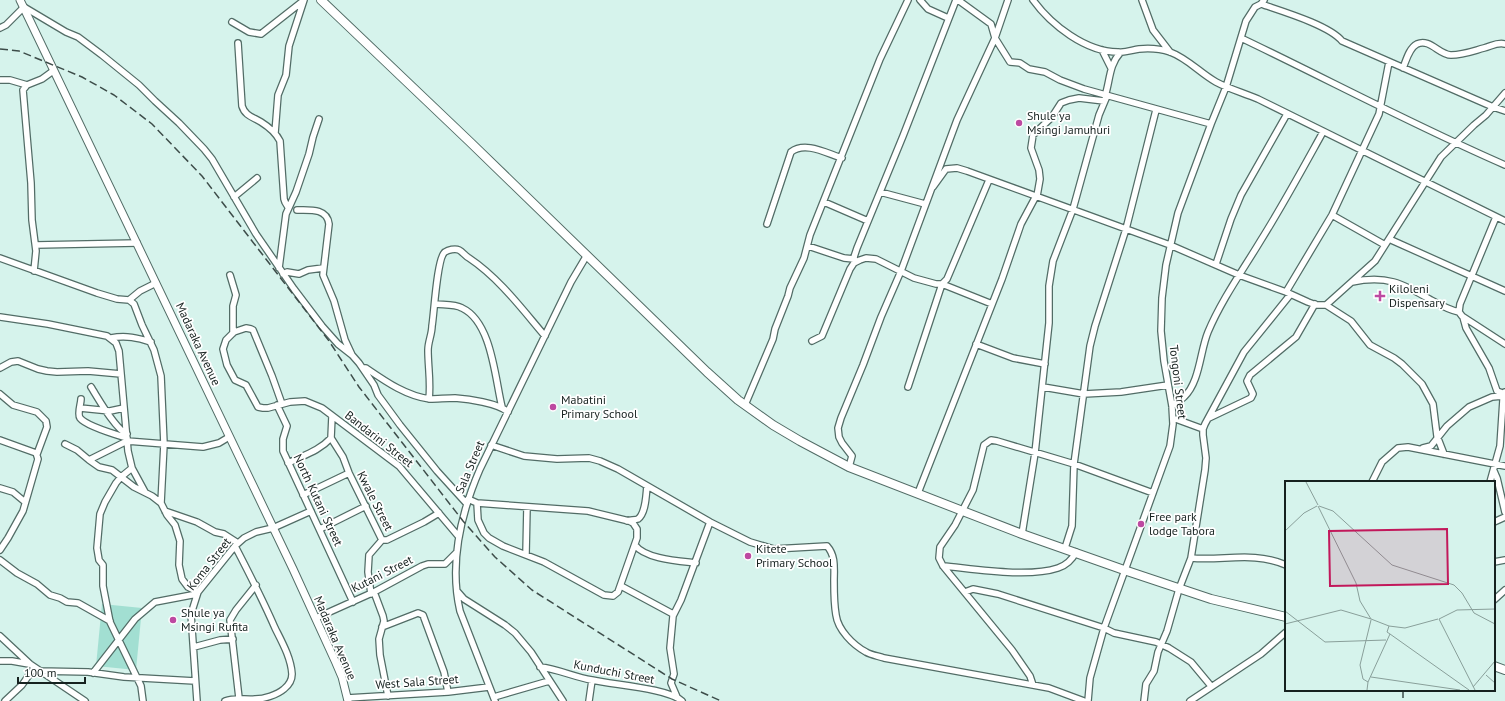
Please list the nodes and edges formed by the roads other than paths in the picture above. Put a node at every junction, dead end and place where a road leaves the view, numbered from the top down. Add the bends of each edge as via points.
1 (20, 0) edge
2 (303, 0) edge
3 (321, 0) edge
4 (908, 0) edge
5 (920, 0) edge
6 (957, 0) edge
7 (1008, 0) edge
8 (1033, 0) edge
9 (1142, 0) edge
10 (1262, 2) edge
11 (24, 7) junction
12 (948, 18) junction
13 (232, 22) dead end
14 (0, 28) edge
15 (995, 38) junction
16 (1241, 38) junction
17 (238, 43) dead end
18 (1505, 44) edge
19 (1102, 50) junction
20 (1120, 52) junction
21 (1170, 52) junction
22 (1389, 62) junction
23 (1111, 68) junction
24 (1403, 68) junction
25 (53, 71) junction
26 (0, 80) edge
27 (26, 85) junction
28 (1226, 87) junction
29 (1505, 93) edge
30 (1106, 98) junction
31 (1382, 106) junction
32 (1493, 107) junction
33 (1156, 110) junction
34 (1505, 111) edge
35 (1287, 114) junction
36 (319, 119) dead end
37 (1211, 124) junction
38 (1323, 132) junction
39 (275, 133) junction
40 (1455, 142) junction
41 (1362, 150) junction
42 (842, 158) junction
43 (1505, 165) edge
44 (257, 178) dead end
45 (989, 180) junction
46 (1426, 182) junction
47 (933, 187) junction
48 (880, 192) junction
49 (1036, 196) junction
50 (234, 197) junction
51 (824, 202) junction
52 (925, 204) junction
53 (288, 207) junction
54 (1073, 209) junction
55 (297, 210) dead end
56 (1332, 215) junction
57 (1502, 218) edge
58 (868, 221) junction
59 (767, 224) dead end
60 (1126, 229) junction
61 (1389, 239) junction
62 (137, 243) junction
63 (36, 245) junction
64 (1385, 245) junction
65 (808, 246) junction
66 (1170, 246) junction
67 (587, 255) junction
68 (0, 258) edge
69 (855, 261) junction
70 (1216, 264) junction
71 (323, 268) junction
72 (34, 271) junction
73 (281, 271) junction
74 (901, 271) junction
75 (230, 275) dead end
76 (1239, 275) junction
77 (1472, 276) junction
78 (1350, 282) junction
79 (156, 283) junction
80 (942, 284) junction
81 (1505, 291) edge
82 (1288, 293) junction
83 (130, 300) junction
84 (435, 304) junction
85 (992, 304) junction
86 (1315, 304) junction
87 (1326, 305) junction
88 (1459, 312) junction
89 (0, 317) edge
90 (1463, 317) junction
91 (233, 333) junction
92 (545, 336) junction
93 (111, 338) junction
94 (812, 341) dead end
95 (151, 342) junction
96 (976, 344) junction
97 (1505, 344) edge
98 (352, 355) junction
99 (1045, 364) junction
100 (0, 368) edge
101 (363, 368) junction
102 (121, 374) junction
103 (1168, 384) junction
104 (91, 387) dead end
105 (908, 387) dead end
106 (1042, 387) junction
107 (0, 394) edge
108 (1084, 394) junction
109 (1504, 394) edge
110 (81, 399) dead end
111 (429, 399) junction
112 (279, 405) junction
113 (745, 405) junction
114 (1172, 406) junction
115 (502, 407) junction
116 (80, 408) junction
117 (124, 408) junction
118 (105, 410) junction
119 (508, 412) junction
120 (332, 416) junction
121 (1173, 418) junction
122 (1208, 418) junction
123 (1203, 429) junction
124 (1437, 436) junction
125 (229, 437) junction
126 (127, 438) junction
127 (331, 438) junction
128 (0, 440) edge
129 (65, 444) dead end
130 (164, 444) junction
131 (491, 445) junction
132 (1416, 448) junction
133 (1035, 453) junction
134 (37, 454) junction
135 (1444, 454) junction
136 (89, 460) junction
137 (288, 462) junction
138 (1496, 463) junction
139 (1074, 464) junction
140 (1505, 466) edge
141 (849, 467) junction
142 (132, 468) junction
143 (1494, 471) junction
144 (349, 473) junction
145 (121, 477) junction
146 (1372, 481) edge
147 (1490, 481) edge
148 (647, 486) junction
149 (0, 488) edge
150 (145, 492) junction
151 (1153, 493) junction
152 (918, 494) junction
153 (303, 495) junction
154 (25, 502) junction
155 (468, 502) junction
156 (161, 503) junction
157 (477, 503) junction
158 (366, 506) junction
159 (526, 507) junction
160 (962, 509) junction
161 (165, 511) junction
162 (311, 511) junction
163 (1505, 512) edge
164 (439, 513) junction
165 (1505, 517) edge
166 (627, 521) junction
167 (710, 522) junction
168 (1495, 522) edge
169 (273, 528) junction
170 (320, 529) junction
171 (1022, 534) junction
172 (459, 537) junction
173 (382, 540) junction
174 (237, 545) junction
175 (635, 545) junction
176 (1065, 548) junction
177 (0, 550) edge
178 (1076, 552) junction
179 (456, 553) junction
180 (526, 554) junction
181 (1191, 558) junction
182 (0, 560) edge
183 (1505, 560) edge
184 (1495, 562) edge
185 (696, 563) junction
186 (1285, 565) edge
187 (944, 566) junction
188 (1124, 570) junction
189 (256, 585) junction
190 (621, 586) junction
191 (1179, 589) junction
192 (1505, 590) edge
193 (456, 591) junction
194 (966, 592) junction
195 (198, 593) junction
196 (372, 593) junction
197 (1495, 599) edge
198 (353, 602) junction
199 (673, 614) junction
200 (1285, 617) edge
201 (316, 618) junction
202 (110, 622) junction
203 (382, 627) junction
204 (1104, 628) junction
205 (1285, 633) edge
206 (0, 636) edge
207 (233, 639) junction
208 (118, 640) junction
209 (1161, 644) junction
210 (194, 647) junction
211 (0, 661) edge
212 (1495, 666) edge
213 (540, 667) junction
214 (34, 668) junction
215 (1505, 670) edge
216 (93, 672) junction
217 (137, 678) junction
218 (592, 680) junction
219 (196, 681) junction
220 (549, 681) junction
221 (1032, 685) junction
222 (1211, 686) junction
223 (489, 687) junction
224 (448, 692) junction
225 (388, 696) junction
226 (239, 698) junction
227 (267, 699) edge
228 (495, 699) edge
229 (680, 699) edge
230 (347, 700) edge
231 (5, 701) edge
232 (85, 701) edge
233 (144, 701) edge
234 (197, 701) edge
235 (225, 701) edge
236 (563, 701) edge
237 (589, 701) edge
238 (1084, 701) edge
239 (1088, 701) edge
240 (1144, 701) edge
241 (1190, 701) edge

1 - 11 main road, Madaraka Avenue
2 - 13 street via 261,34 249,32
2 - 39 street via 289,46 286,75 278,96
3 - 67 highway
4 - 42 street via 880,59
5 - 12 street via 928,9
6 - 12 street
6 - 15 street via 989,22
7 - 15 street
8 - 19 street via 1058,28
9 - 21 street via 1153,30
10 - 16 street, Tongoni Street via 1250,13
10 - 22 street via 1338,35 1342,41
11 - 14 street
11 - 25 main road, Madaraka Avenue
11 - 50 street via 78,37 139,86 204,149
12 - 48 street
15 - 30 street via 1010,62 1045,72
15 - 47 street via 957,120
16 - 28 street, Tongoni Street
16 - 31 street
17 - 39 street via 241,101 244,111
18 - 24 street via 1497,43 1465,54 1448,55 1442,54 1431,45 1419,44 1409,54
19 - 20 street
19 - 23 street
20 - 21 street via 1140,49
20 - 23 street
21 - 28 street
22 - 24 street
22 - 31 street
23 - 30 street
24 - 32 street
25 - 27 street via 42,79
25 - 62 main road, Madaraka Avenue
26 - 27 street
27 - 63 street via 23,93
28 - 35 street
28 - 37 street, Tongoni Street
29 - 32 street
30 - 33 street
30 - 49 street via 1079,98 1061,103 1052,117 1033,135 1031,148 1040,179
30 - 54 street
31 - 40 street
31 - 41 street
32 - 34 street
32 - 40 street
33 - 37 street
33 - 60 street
35 - 38 street
35 - 70 street via 1241,195
36 - 53 street via 309,154
37 - 66 street, Tongoni Street via 1178,213
38 - 41 street
38 - 76 street
39 - 53 street via 280,141 284,202
40 - 43 street
40 - 46 street via 1441,157
41 - 46 street
41 - 56 street
42 - 51 street
42 - 59 street via 808,147 791,152
44 - 50 street
45 - 47 street via 967,171 949,168
45 - 49 street
45 - 80 street via 947,279
46 - 57 street
46 - 61 street
47 - 52 street
48 - 52 street
48 - 58 street
49 - 54 street
49 - 85 street via 1021,224
50 - 73 street
51 - 58 street
51 - 65 street
52 - 74 street
53 - 73 street via 284,219
54 - 60 street
54 - 99 street via 1053,261 1049,286
55 - 71 street via 321,212 328,218
56 - 64 street
56 - 82 street
57 - 77 street
58 - 69 street via 857,248
60 - 66 street
60 - 108 street via 1095,326
61 - 64 street
61 - 77 street
62 - 63 street
62 - 79 main road, Madaraka Avenue
63 - 72 street
64 - 78 street via 1371,265
65 - 69 street
65 - 113 street
66 - 70 street
66 - 103 street, Tongoni Street via 1162,298 1161,331
67 - 92 street, Sala Street
67 - 113 highway via 707,372
68 - 72 street
69 - 74 street via 871,257
69 - 94 street via 822,336
70 - 76 street
71 - 73 street via 299,274
71 - 98 street via 324,280 334,301
72 - 83 street via 97,293
73 - 98 street via 322,326
74 - 80 street via 921,280
74 - 141 street via 838,428 842,443 852,456
75 - 91 street via 236,295 233,306
76 - 82 street
76 - 114 street via 1208,332 1192,386 1184,398
77 - 81 street
77 - 88 street
78 - 87 street
78 - 88 street via 1372,279 1398,283
79 - 83 street via 140,290
79 - 125 main road, Madaraka Avenue
80 - 85 street
80 - 105 street
82 - 86 street
82 - 122 street via 1244,352
83 - 95 street
84 - 92 street via 442,255 457,250 488,273
84 - 111 street via 428,349
84 - 115 street via 464,308 484,332
85 - 96 street
86 - 87 street
86 - 122 street via 1296,337 1250,375 1247,381 1253,394 1251,398
87 - 124 street via 1351,321 1370,344 1394,358 1422,384 1433,404
88 - 90 street
89 - 93 street via 48,324
90 - 97 street
90 - 109 street via 1466,328 1489,368 1497,391
91 - 112 street, North Kutani Street via 252,328 272,376
91 - 112 street, Bandarini Street via 223,346 227,365 235,380 246,385 258,407
92 - 119 street, Sala Street
93 - 95 street via 123,336
93 - 102 street via 119,351
95 - 130 street via 161,376
96 - 99 street via 1013,358
96 - 152 street
98 - 101 street
99 - 106 street
100 - 102 street via 18,360 47,371
101 - 111 street via 408,393
101 - 155 street via 378,395 400,425 437,472
102 - 117 street
103 - 108 street via 1121,392
103 - 114 street, Tongoni Street
104 - 118 street
106 - 108 street
106 - 133 street
107 - 134 street via 13,405 37,412 46,421 47,427
108 - 139 street
109 - 124 street via 1469,407
109 - 138 street via 1502,438
110 - 116 street
111 - 115 street via 457,398
112 - 120 street, Bandarini Street via 305,401 322,408
112 - 137 street, North Kutani Street via 287,426 283,447
113 - 141 highway via 800,441
114 - 121 street, Tongoni Street
115 - 119 street
116 - 118 street
116 - 126 street via 80,418
117 - 118 street
117 - 126 street
118 - 126 street
119 - 131 street, Sala Street
120 - 127 street
120 - 164 street, Bandarini Street via 399,466
121 - 123 street
121 - 151 street, Tongoni Street via 1170,446
122 - 123 street
123 - 181 street via 1205,470
124 - 132 street via 1431,446
124 - 135 street
125 - 130 street via 219,443 203,447
125 - 169 main road, Madaraka Avenue
126 - 130 street
126 - 136 street
126 - 142 street
127 - 137 street via 320,448
127 - 144 street, Kwale Street
128 - 134 street
129 - 136 street
130 - 156 street
131 - 148 street via 529,457 597,460
131 - 155 street, Sala Street
132 - 135 street
132 - 146 street via 1398,448 1382,462
133 - 139 street
133 - 160 street via 997,441 986,442 973,490
133 - 171 street
134 - 154 street via 38,459
135 - 138 street
136 - 145 street
137 - 153 street, North Kutani Street
138 - 140 street
138 - 143 street
139 - 151 street
139 - 176 street via 1072,526
141 - 152 highway
142 - 145 street
142 - 150 street
143 - 147 street
143 - 163 street
144 - 153 street
144 - 158 street, Kwale Street
145 - 150 street
145 - 202 street via 110,492 100,514 97,542 98,557 103,565 103,586
148 - 166 street via 645,505 640,517
148 - 167 street
149 - 154 street via 13,492
150 - 156 street
151 - 188 street, Tongoni Street
152 - 160 highway
153 - 162 street, North Kutani Street
154 - 177 street via 18,520
155 - 157 street
155 - 172 street, Sala Street
156 - 161 street
157 - 159 street
157 - 180 street via 478,520 484,533 499,544
158 - 170 street
158 - 173 street, Kwale Street
159 - 166 street via 588,511
159 - 180 street
160 - 171 highway
160 - 187 street via 940,547 939,558
161 - 174 street via 224,534
161 - 195 street via 175,525 180,541 179,565 182,579 188,587
162 - 169 street, Koma Street
162 - 170 street, North Kutani Street
164 - 172 street, Bandarini Street
164 - 173 street, Kwale Street via 387,540
165 - 168 street
166 - 175 street via 633,523 637,529
167 - 185 street
167 - 221 street via 750,542 772,549 827,546 833,555 838,621 849,638 866,652 884,658
169 - 174 street, Koma Street via 256,532
169 - 201 main road, Madaraka Avenue
170 - 198 street, North Kutani Street
171 - 176 highway
172 - 179 street, Sala Street
173 - 196 street via 369,555 368,572
174 - 189 street
174 - 195 street, Koma Street
175 - 185 street via 641,551 661,558
175 - 190 street
176 - 178 highway
178 - 187 street via 1072,559 1062,566 1040,571 1002,572
178 - 188 highway
179 - 193 street, Sala Street
179 - 196 street, Kutani Street via 445,564 422,566
180 - 190 street via 606,596 615,596
181 - 186 street via 1257,556
181 - 191 street
182 - 202 street via 49,595 78,603
183 - 184 street
185 - 199 street
187 - 194 street
188 - 191 highway
188 - 204 street, Tongoni Street
189 - 207 street via 230,620
189 - 227 street via 283,645 292,674 289,685
190 - 199 street
191 - 200 highway
191 - 209 street
192 - 197 street
193 - 213 street via 515,633
193 - 223 street, Sala Street via 460,611
194 - 204 street via 973,589 998,594
194 - 221 street via 1012,650 1030,676
195 - 208 street via 155,602 135,619
195 - 210 street, Koma Street via 191,614
196 - 198 street, Kutani Street
196 - 203 street via 384,616
198 - 201 street, Kutani Street
199 - 229 street via 670,648 674,674 671,683
201 - 230 main road, Madaraka Avenue via 342,677
202 - 208 street
203 - 224 street via 418,613 423,615 444,672
203 - 225 street via 379,639 380,655
204 - 209 street via 1114,633
204 - 239 street, Tongoni Street via 1093,666
205 - 222 street via 1261,654
206 - 214 street
207 - 210 street
207 - 226 street
208 - 216 street
208 - 217 street
209 - 222 street via 1191,662
209 - 240 street via 1154,671 1146,684
210 - 219 street, Koma Street
211 - 214 street via 12,661
212 - 215 highway
213 - 218 street, Kunduchi Street
213 - 220 street
214 - 216 street
214 - 231 street via 22,685
214 - 232 street
216 - 217 street
217 - 219 street
217 - 233 street
218 - 229 street, Kunduchi Street via 658,692
218 - 237 street
219 - 234 street, Koma Street
220 - 228 street
220 - 236 street
221 - 238 street via 1058,690
222 - 241 street
223 - 224 street, West Sala Street
223 - 228 street, Sala Street
224 - 225 street, West Sala Street
225 - 230 street, West Sala Street
226 - 227 street
226 - 235 street

